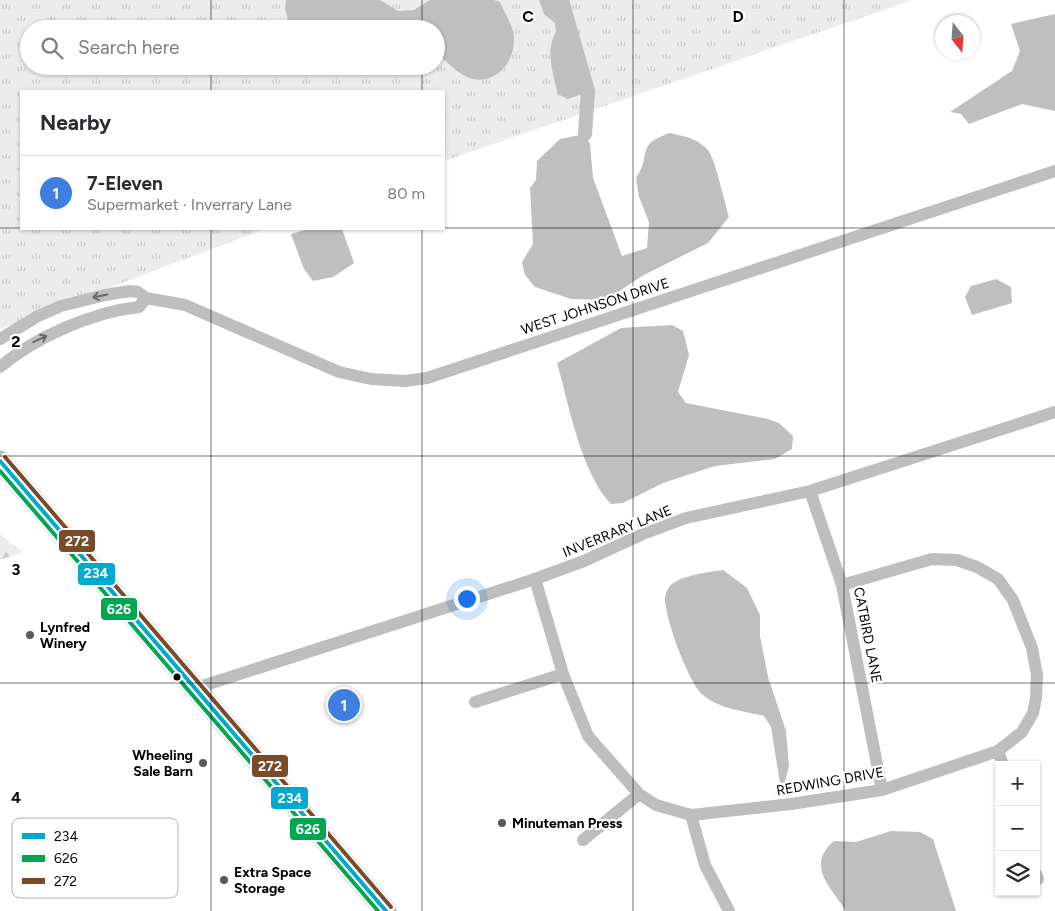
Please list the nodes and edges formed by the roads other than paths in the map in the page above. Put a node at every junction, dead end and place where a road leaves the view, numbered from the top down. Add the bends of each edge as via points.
1 (1055, 171) edge
2 (146, 298) junction
3 (0, 339) edge
4 (0, 367) edge
5 (1055, 412) edge
6 (0, 461) edge
7 (810, 491) junction
8 (535, 579) junction
9 (842, 585) junction
10 (563, 674) junction
11 (193, 689) junction
12 (475, 702) dead end
13 (998, 751) junction
14 (1002, 761) edge
15 (882, 790) junction
16 (639, 794) junction
17 (691, 815) junction
18 (583, 840) dead end
19 (386, 911) edge
20 (728, 911) edge

1 - 2 street, WEST JOHNSON DRIVE via 427,378 371,379 339,372 185,305
2 -> 3 street, WEST JOHNSON DRIVE via 138,292 130,292 81,300 38,316
4 -> 2 street via 38,340 110,313 139,307
5 - 7 street, INVERRARY LANE
6 - 11 main road
7 - 8 street, INVERRARY LANE via 686,518 584,562
7 - 9 street, CATBIRD LANE
8 - 10 street, REDWING DRIVE
8 - 11 street, INVERRARY LANE
9 - 13 street, REDWING DRIVE via 932,559 957,560 998,579 1013,600 1032,648 1037,675 1033,713 1022,732
9 - 15 street, CATBIRD LANE
10 - 12 street
10 - 16 street, REDWING DRIVE via 588,736
11 - 19 main road
13 - 14 street
13 - 15 street, REDWING DRIVE
15 - 17 street, REDWING DRIVE
16 - 17 street, REDWING DRIVE via 656,805
16 - 18 street
17 - 20 street via 706,865

